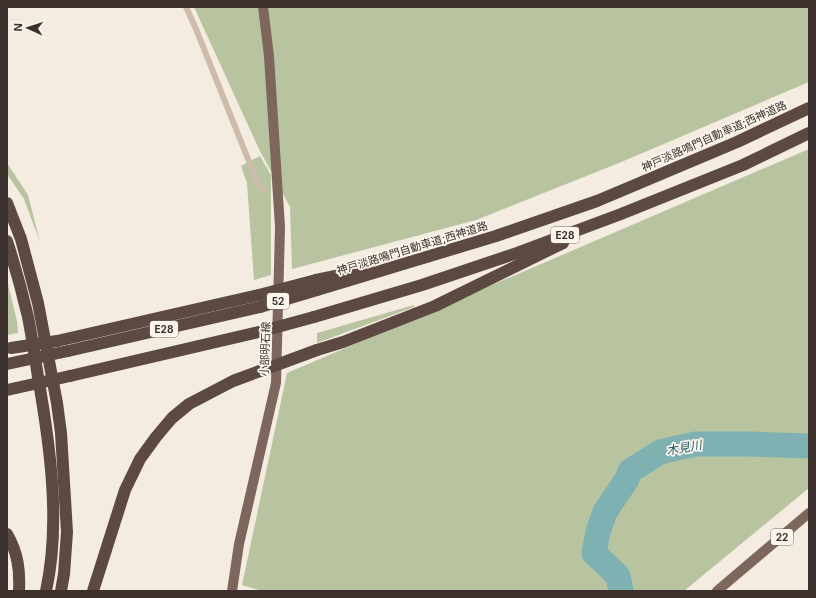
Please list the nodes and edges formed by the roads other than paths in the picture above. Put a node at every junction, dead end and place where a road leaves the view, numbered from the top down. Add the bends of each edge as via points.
1 (186, 7) edge
2 (263, 7) edge
3 (809, 108) edge
4 (809, 133) edge
5 (264, 191) dead end
6 (7, 203) edge
7 (621, 214) junction
8 (7, 241) edge
9 (259, 301) junction
10 (9, 348) edge
11 (7, 364) edge
12 (7, 390) edge
13 (809, 514) edge
14 (7, 534) edge
15 (755, 560) junction
16 (19, 591) edge
17 (46, 591) edge
18 (61, 591) edge
19 (93, 591) edge
20 (232, 591) edge
21 (717, 591) edge
22 (726, 591) edge

1 - 5 lane via 258,184
2 - 20 main road, 小部明石線 / 52 via 269,56 280,227 276,383 239,544
3 - 9 highway, 神戸淡路鳴門自動車道;西神道路 / E28, bridge via 737,142 597,201 414,261
4 - 7 highway, E28 via 744,165
6 - 18 highway via 21,239 38,303 57,403 67,532
7 - 12 highway, E28, bridge via 422,285 314,317
7 - 19 highway, bridge via 435,306 233,381 189,404 172,418 140,459 125,490
8 - 17 highway via 28,317 51,466 54,531 51,569
9 - 10 highway, bridge
9 - 11 highway, 神戸淡路鳴門自動車道;西神道路 / E28, bridge via 68,351
13 - 15 main road, 22
14 - 16 highway via 14,546 20,574
15 - 21 main road, 22
15 - 22 main road, 22

